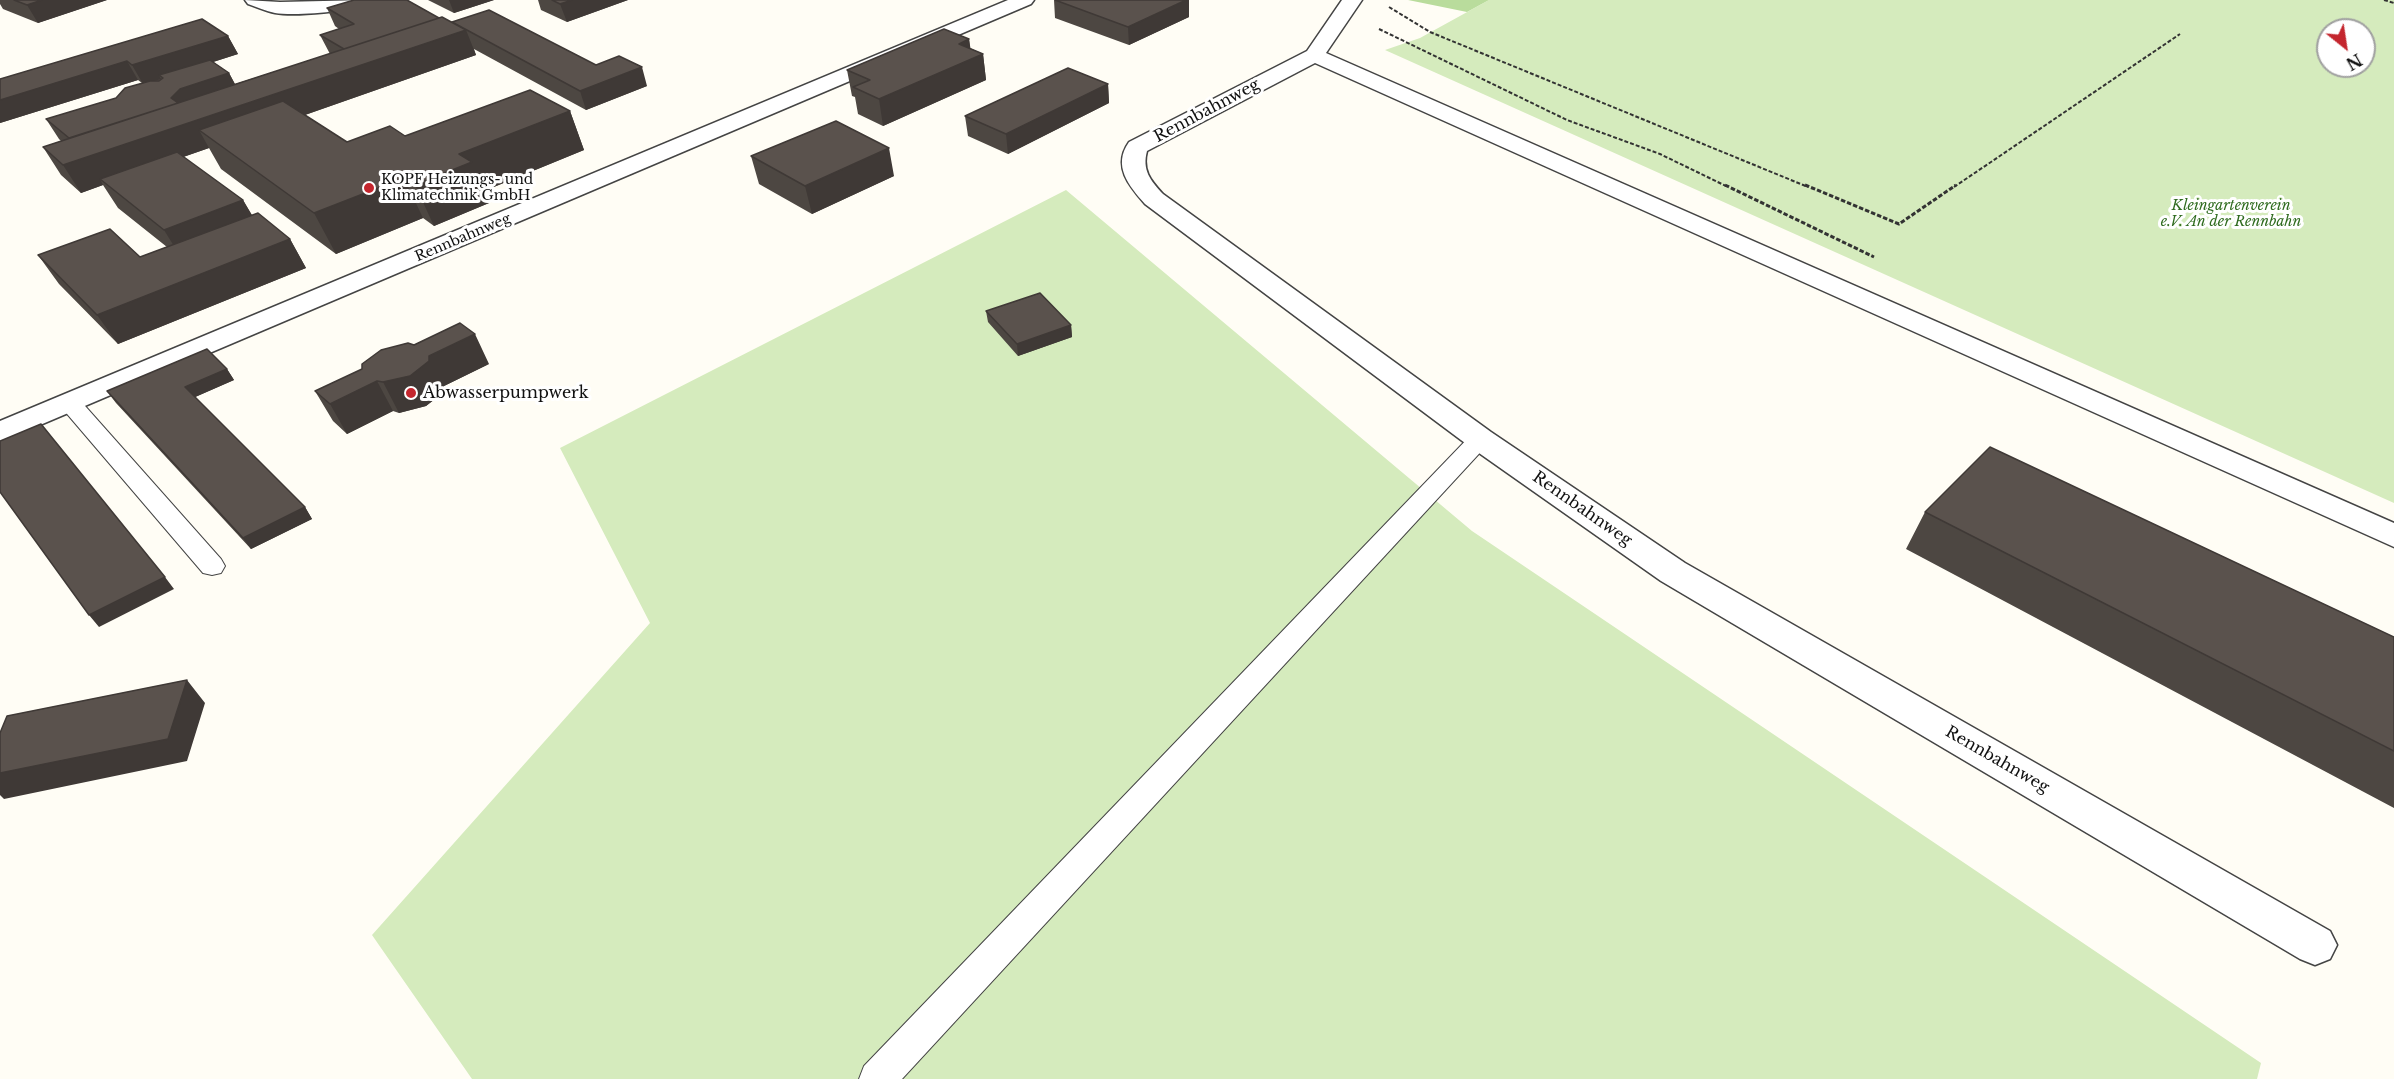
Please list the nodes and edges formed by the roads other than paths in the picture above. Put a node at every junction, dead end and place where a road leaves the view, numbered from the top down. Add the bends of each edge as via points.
1 (255, 0) edge
2 (358, 0) edge
3 (1024, 0) edge
4 (1348, 6) edge
5 (1314, 55) junction
6 (70, 403) junction
7 (0, 432) edge
8 (1480, 439) junction
9 (2394, 536) edge
10 (212, 566) dead end
11 (2315, 945) dead end
12 (877, 1079) edge

1 - 2 street via 278,8 342,5
3 - 6 street, Rennbahnweg
4 - 5 street, Rennbahnweg
5 - 8 street, Rennbahnweg via 1137,147 1132,162 1136,178 1154,199
5 - 9 street
6 - 7 street, Rennbahnweg
6 - 10 lane
8 - 11 street, Rennbahnweg via 1673,572
8 - 12 lane

